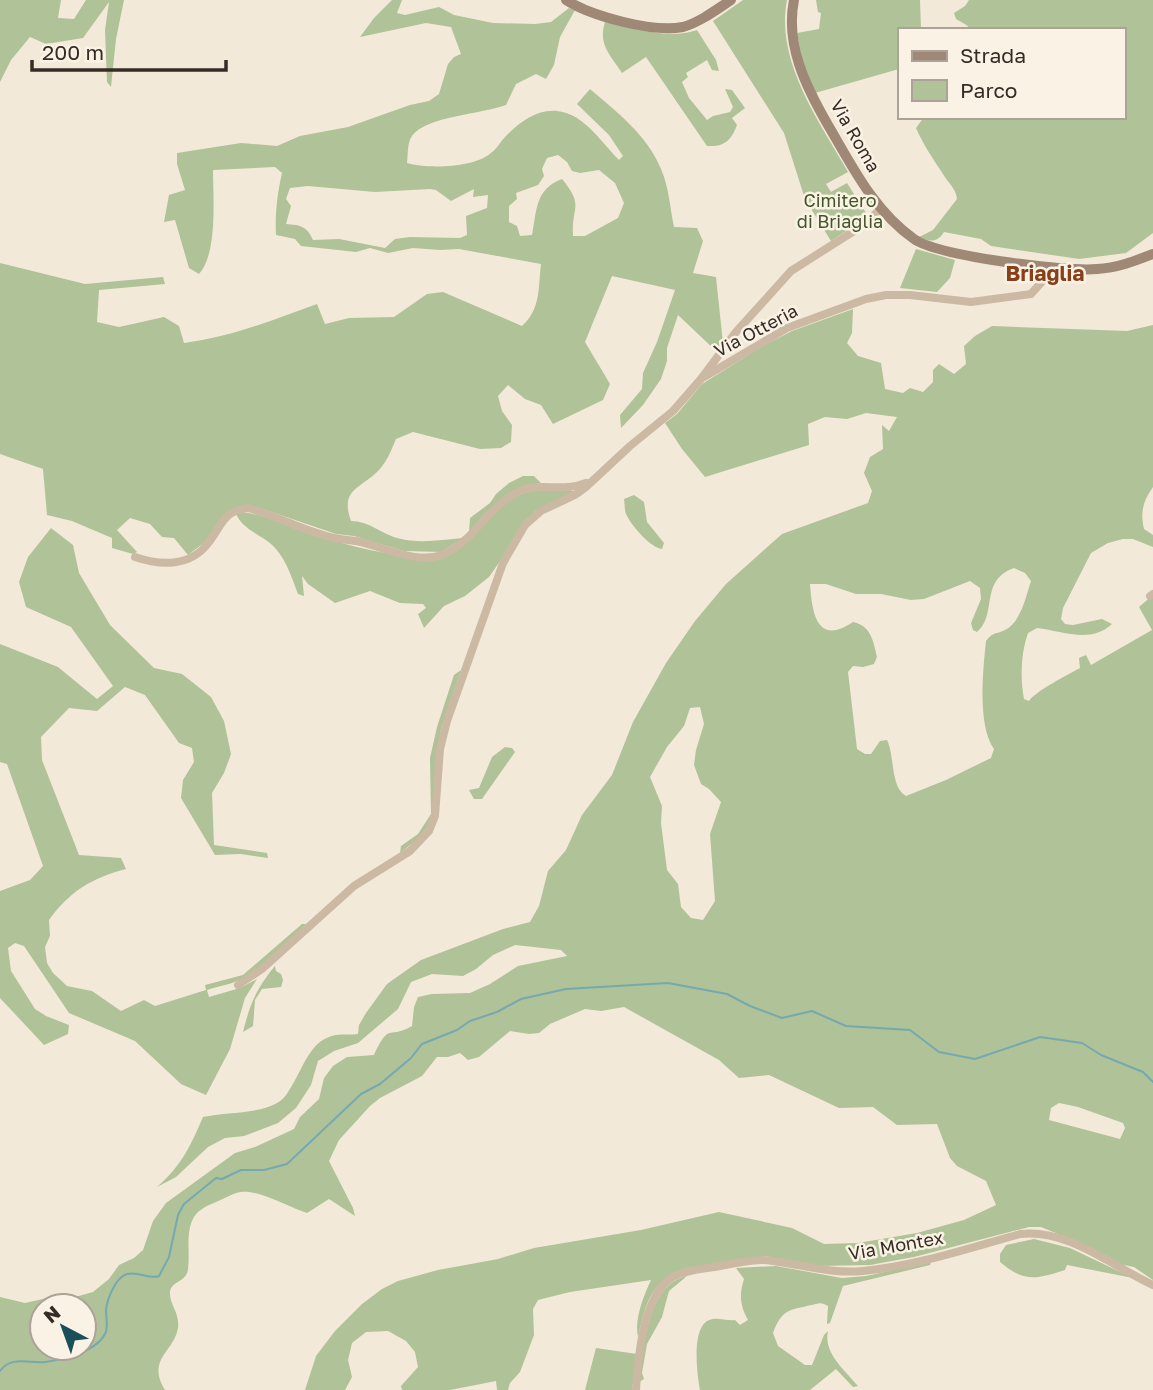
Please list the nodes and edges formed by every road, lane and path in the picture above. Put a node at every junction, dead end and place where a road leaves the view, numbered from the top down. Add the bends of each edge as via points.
1 (566, 0) edge
2 (731, 0) edge
3 (794, 0) edge
4 (881, 209) junction
5 (1153, 254) edge
6 (1055, 267) junction
7 (701, 379) junction
8 (597, 477) junction
9 (135, 557) dead end
10 (238, 985) dead end
11 (1153, 1285) edge
12 (636, 1390) edge

1 - 2 main road via 614,19 669,28 691,24
3 - 4 main road, Via Roma via 792,36 805,82
4 - 6 main road, Via Roma via 906,233 933,249
4 - 7 street, Via Otteria via 791,271
5 - 6 main road, Via Roma via 1097,270
6 - 7 street, Via Otteria via 1031,294 971,302 910,295 866,299 787,328
7 - 8 street via 673,411
8 - 9 street via 573,488 539,487 516,493 464,540 434,556 405,555 334,538 248,508 227,515 209,543 189,558 160,565
8 - 10 street via 575,495 533,516 503,563 447,722 440,749 435,816 425,837 354,886
11 - 12 street, Via Montex via 1084,1248 1037,1233 864,1271 831,1271 769,1260 696,1270 671,1278 653,1298

